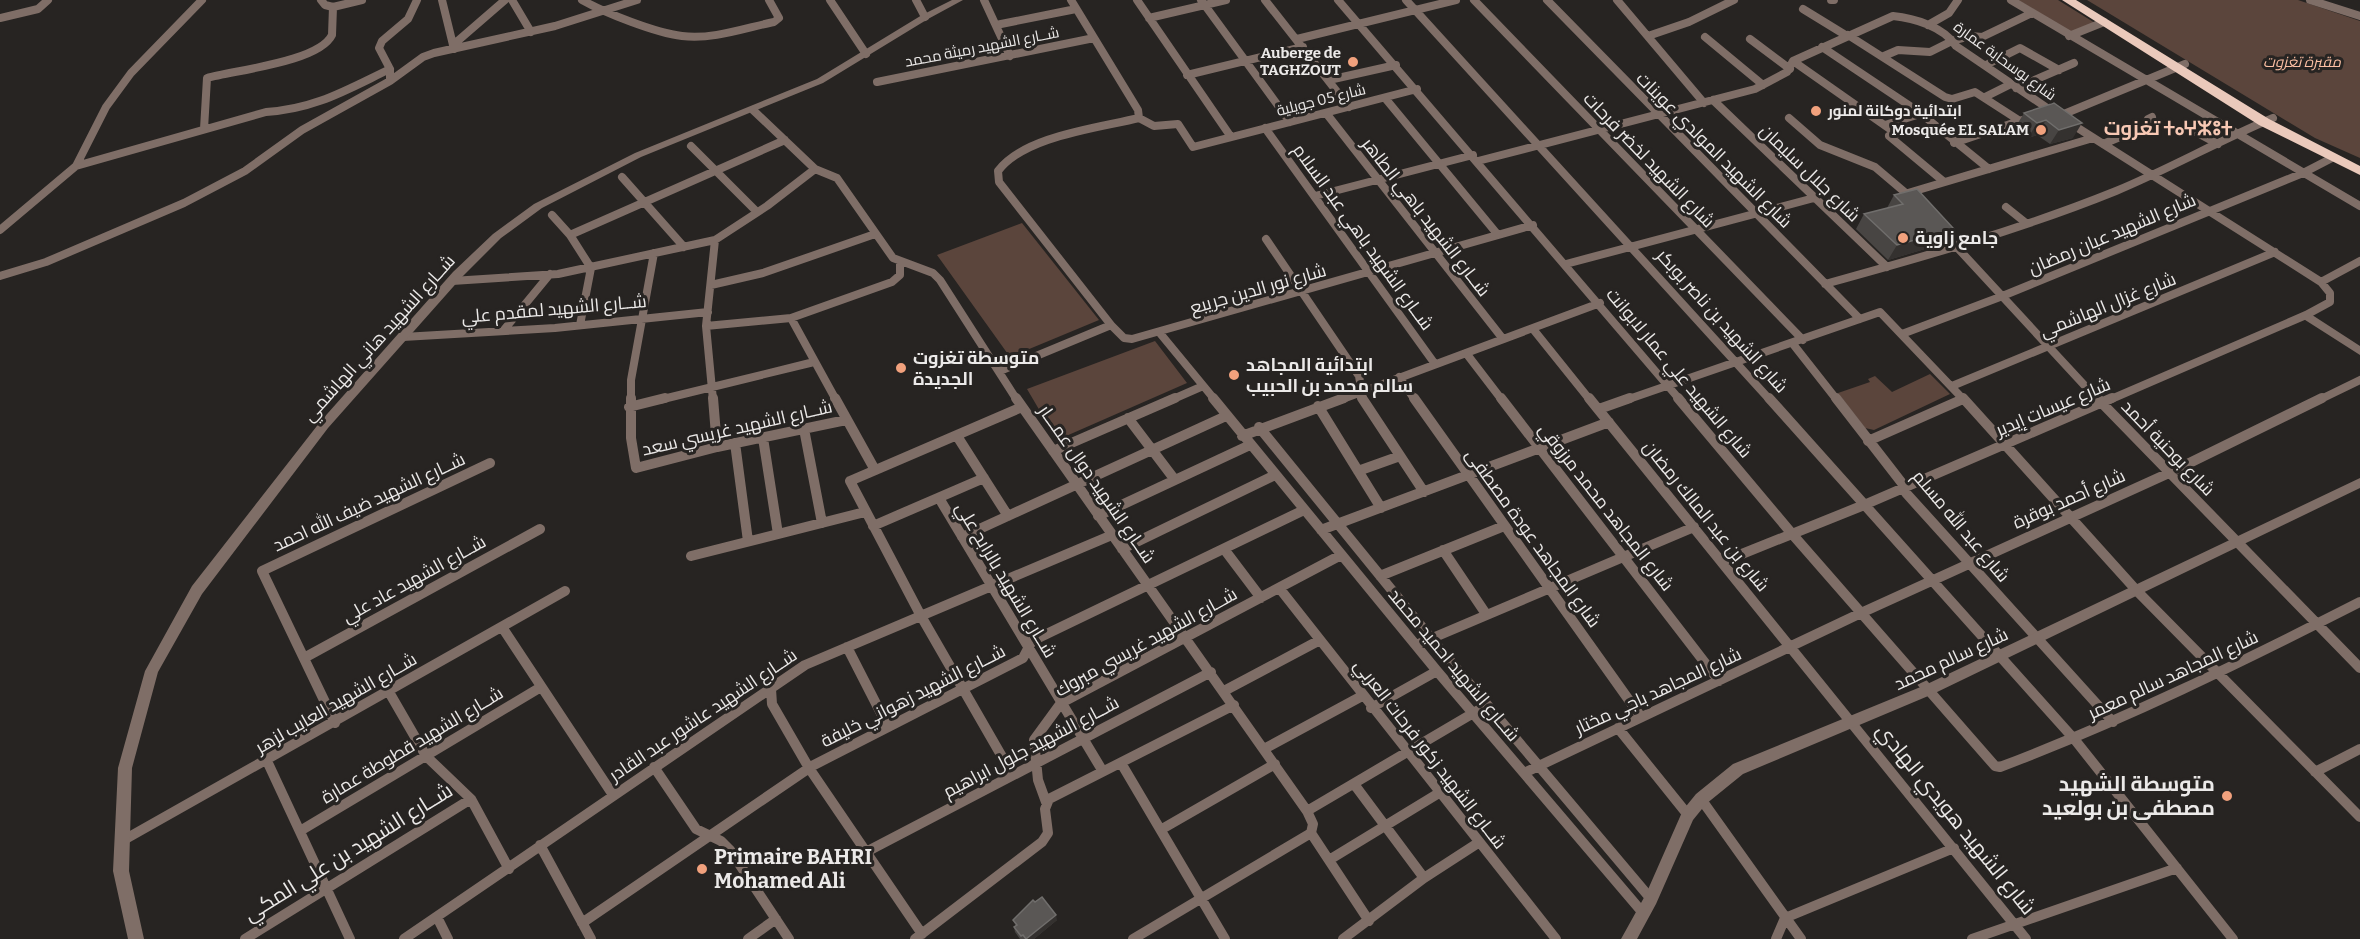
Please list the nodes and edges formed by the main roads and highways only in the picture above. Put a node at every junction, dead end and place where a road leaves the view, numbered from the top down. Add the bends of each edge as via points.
1 (2068, 0) edge
2 (2080, 0) edge
3 (2181, 66) junction
4 (2269, 120) junction
5 (2360, 163) edge
6 (2360, 171) edge

1 - 3 highway
2 - 3 highway
3 - 4 highway
4 - 5 highway
4 - 6 highway

